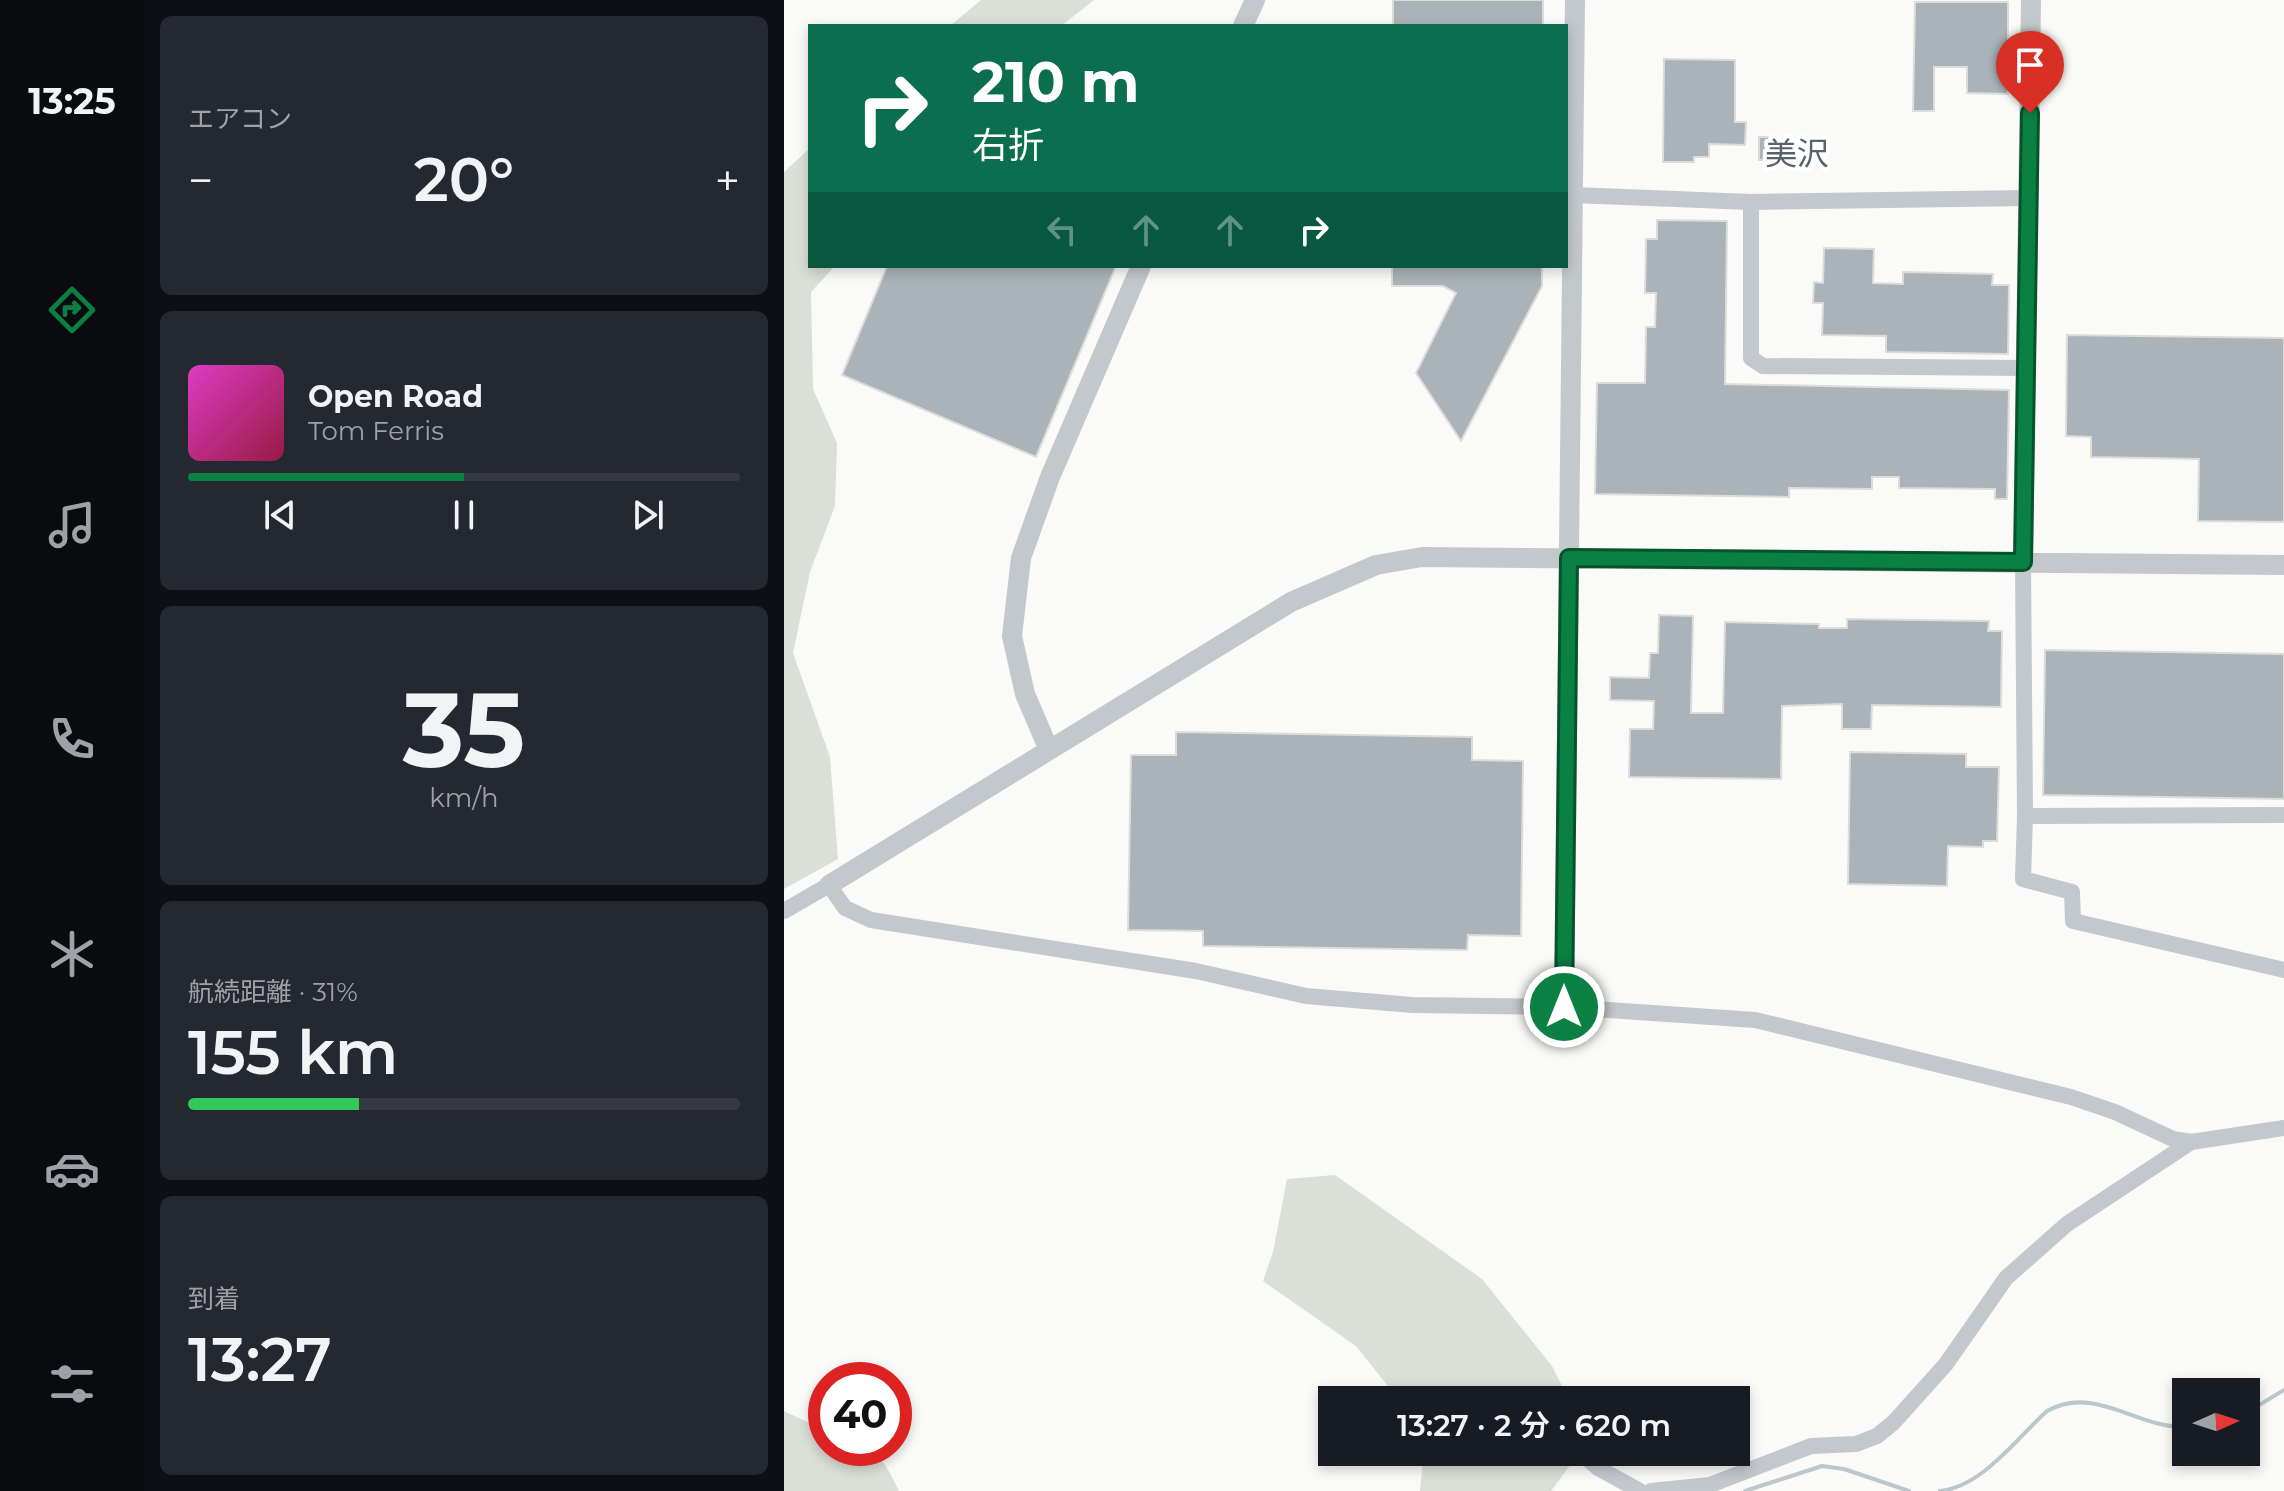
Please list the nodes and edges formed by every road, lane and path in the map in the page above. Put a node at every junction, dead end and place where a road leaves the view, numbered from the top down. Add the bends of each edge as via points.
1 (1255, 0) edge
2 (1575, 0) edge
3 (2031, 0) edge
4 (1244, 24) edge
5 (1573, 195) junction
6 (2030, 198) junction
7 (1751, 202) junction
8 (1140, 268) edge
9 (2026, 368) junction
10 (1569, 558) junction
11 (2023, 562) junction
12 (2284, 565) edge
13 (1049, 750) junction
14 (2284, 815) edge
15 (2025, 816) junction
16 (829, 885) junction
17 (784, 911) edge
18 (2284, 970) edge
19 (1564, 1007) junction
20 (2284, 1128) edge
21 (2191, 1142) junction
22 (1596, 1466) edge
23 (1640, 1491) edge
24 (1651, 1491) edge

1 - 4 street
2 - 5 street
3 - 6 street
5 - 7 street
5 - 10 street
6 - 7 street
6 - 9 street
7 - 9 street via 1751,358 1763,366
8 - 13 street via 1021,558 1012,636 1025,694
9 - 11 street
10 - 11 street
10 - 13 street via 1422,557 1376,565 1291,602
10 - 19 street
11 - 12 street
11 - 15 street
13 - 16 street
14 - 15 street
15 - 18 street via 2023,879 2072,892 2073,921
16 - 17 street
16 - 19 street via 845,908 871,920 1196,971 1306,996 1412,1005
19 - 21 street via 1755,1020 2071,1097
20 - 21 street
21 - 24 street via 2067,1224 2006,1278 1946,1364 1877,1436 1856,1444 1811,1446 1710,1485
22 - 23 street

